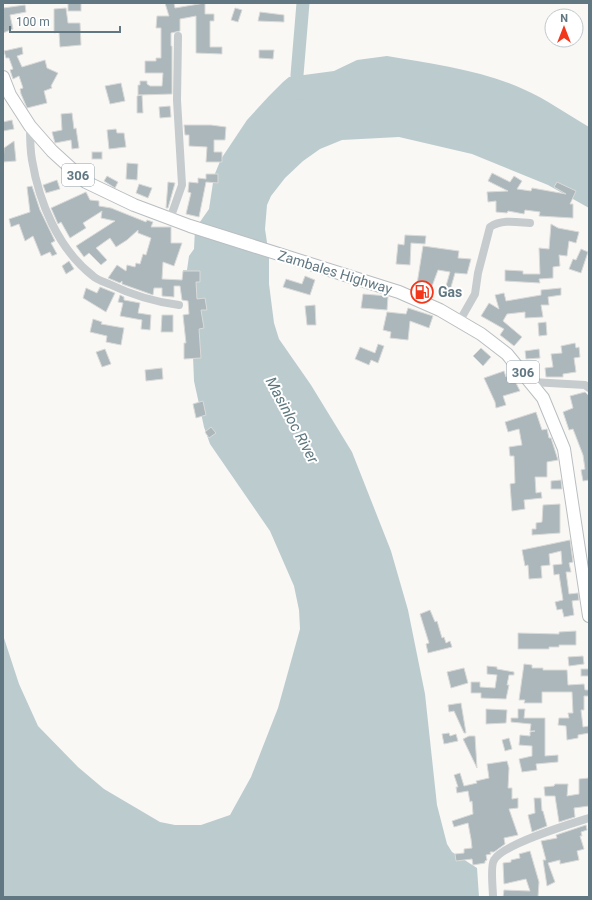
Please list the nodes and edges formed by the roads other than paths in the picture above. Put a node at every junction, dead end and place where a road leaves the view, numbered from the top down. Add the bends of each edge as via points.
1 (178, 36) dead end
2 (3, 77) edge
3 (30, 126) junction
4 (170, 218) junction
5 (530, 223) dead end
6 (179, 305) dead end
7 (459, 322) junction
8 (532, 382) junction
9 (589, 388) edge
10 (589, 616) edge
11 (589, 818) edge
12 (493, 897) edge

1 - 4 street via 177,100 182,185
2 - 3 main road, Zambales Highway / 306 via 10,95
3 - 4 main road, Zambales Highway / 306 via 52,151 86,182 134,205
3 - 6 street via 32,160 42,200 53,227 72,256 93,277 121,290 158,302
4 - 7 main road, Zambales Highway / 306 via 399,292 440,310
5 - 7 street via 496,223 490,227 475,294
7 - 8 main road, Zambales Highway / 306 via 481,334 507,354
8 - 9 street via 585,385
8 - 10 main road, Zambales Highway / 306 via 543,398 564,449
11 - 12 street via 539,835 497,856 492,863

